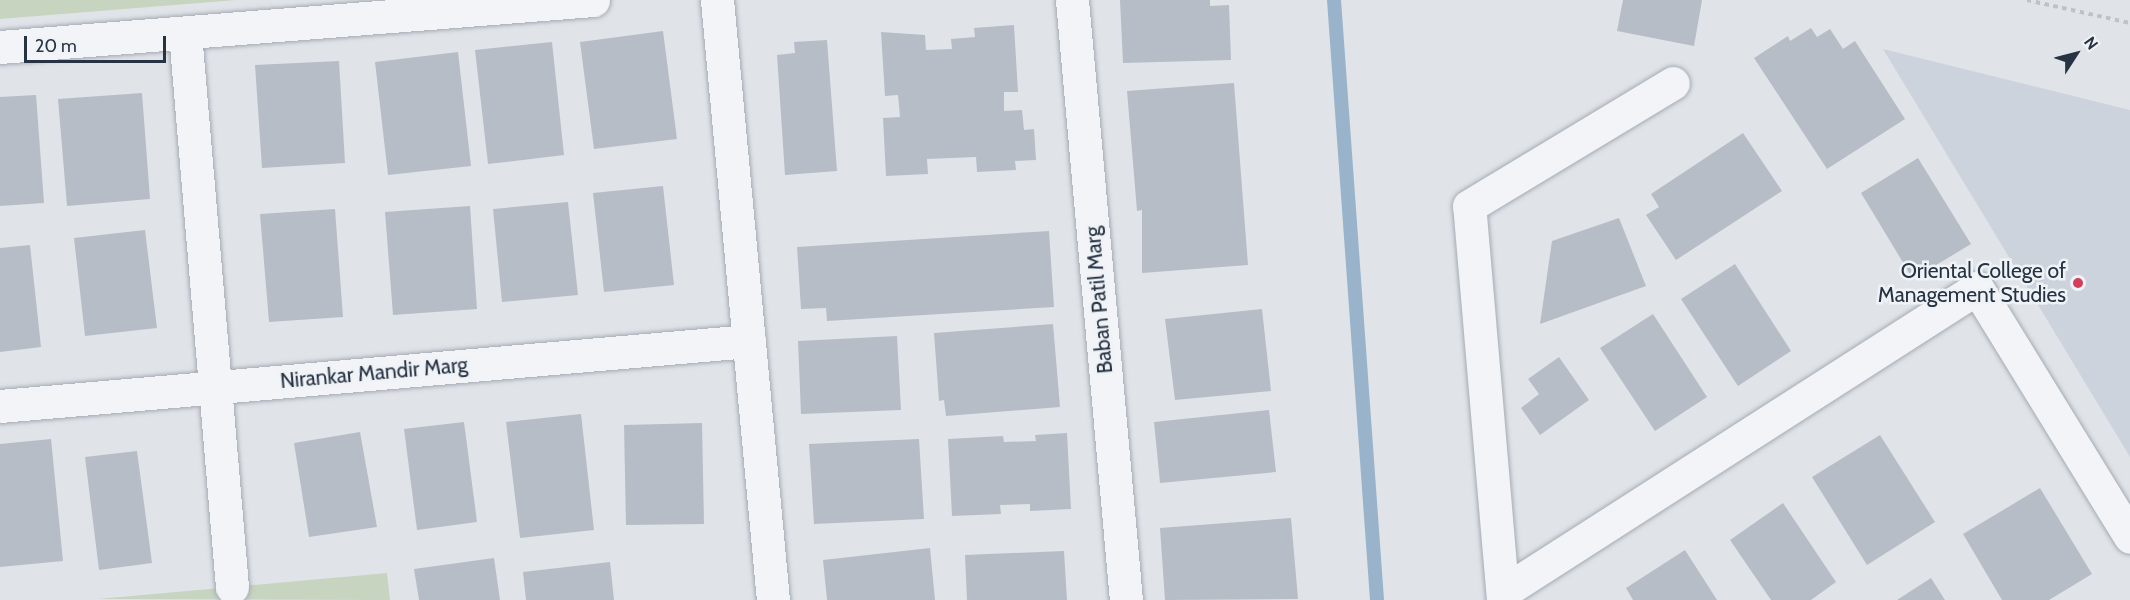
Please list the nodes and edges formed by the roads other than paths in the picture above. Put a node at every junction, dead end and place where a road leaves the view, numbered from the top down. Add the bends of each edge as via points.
1 (593, 0) edge
2 (717, 0) edge
3 (1072, 0) edge
4 (185, 33) junction
5 (0, 47) edge
6 (1673, 83) dead end
7 (749, 340) junction
8 (215, 387) junction
9 (0, 406) edge
10 (2130, 537) edge
11 (232, 587) dead end
12 (1503, 596) edge
13 (773, 600) edge
14 (1126, 600) edge

1 - 4 street
2 - 7 street
3 - 14 street, Baban Patil Marg
4 - 5 street
4 - 8 street
6 - 12 street via 1469,206
7 - 8 street, Nirankar Mandir Marg
7 - 13 street
8 - 9 street, Nirankar Mandir Marg
8 - 11 street
10 - 12 street via 1977,288

